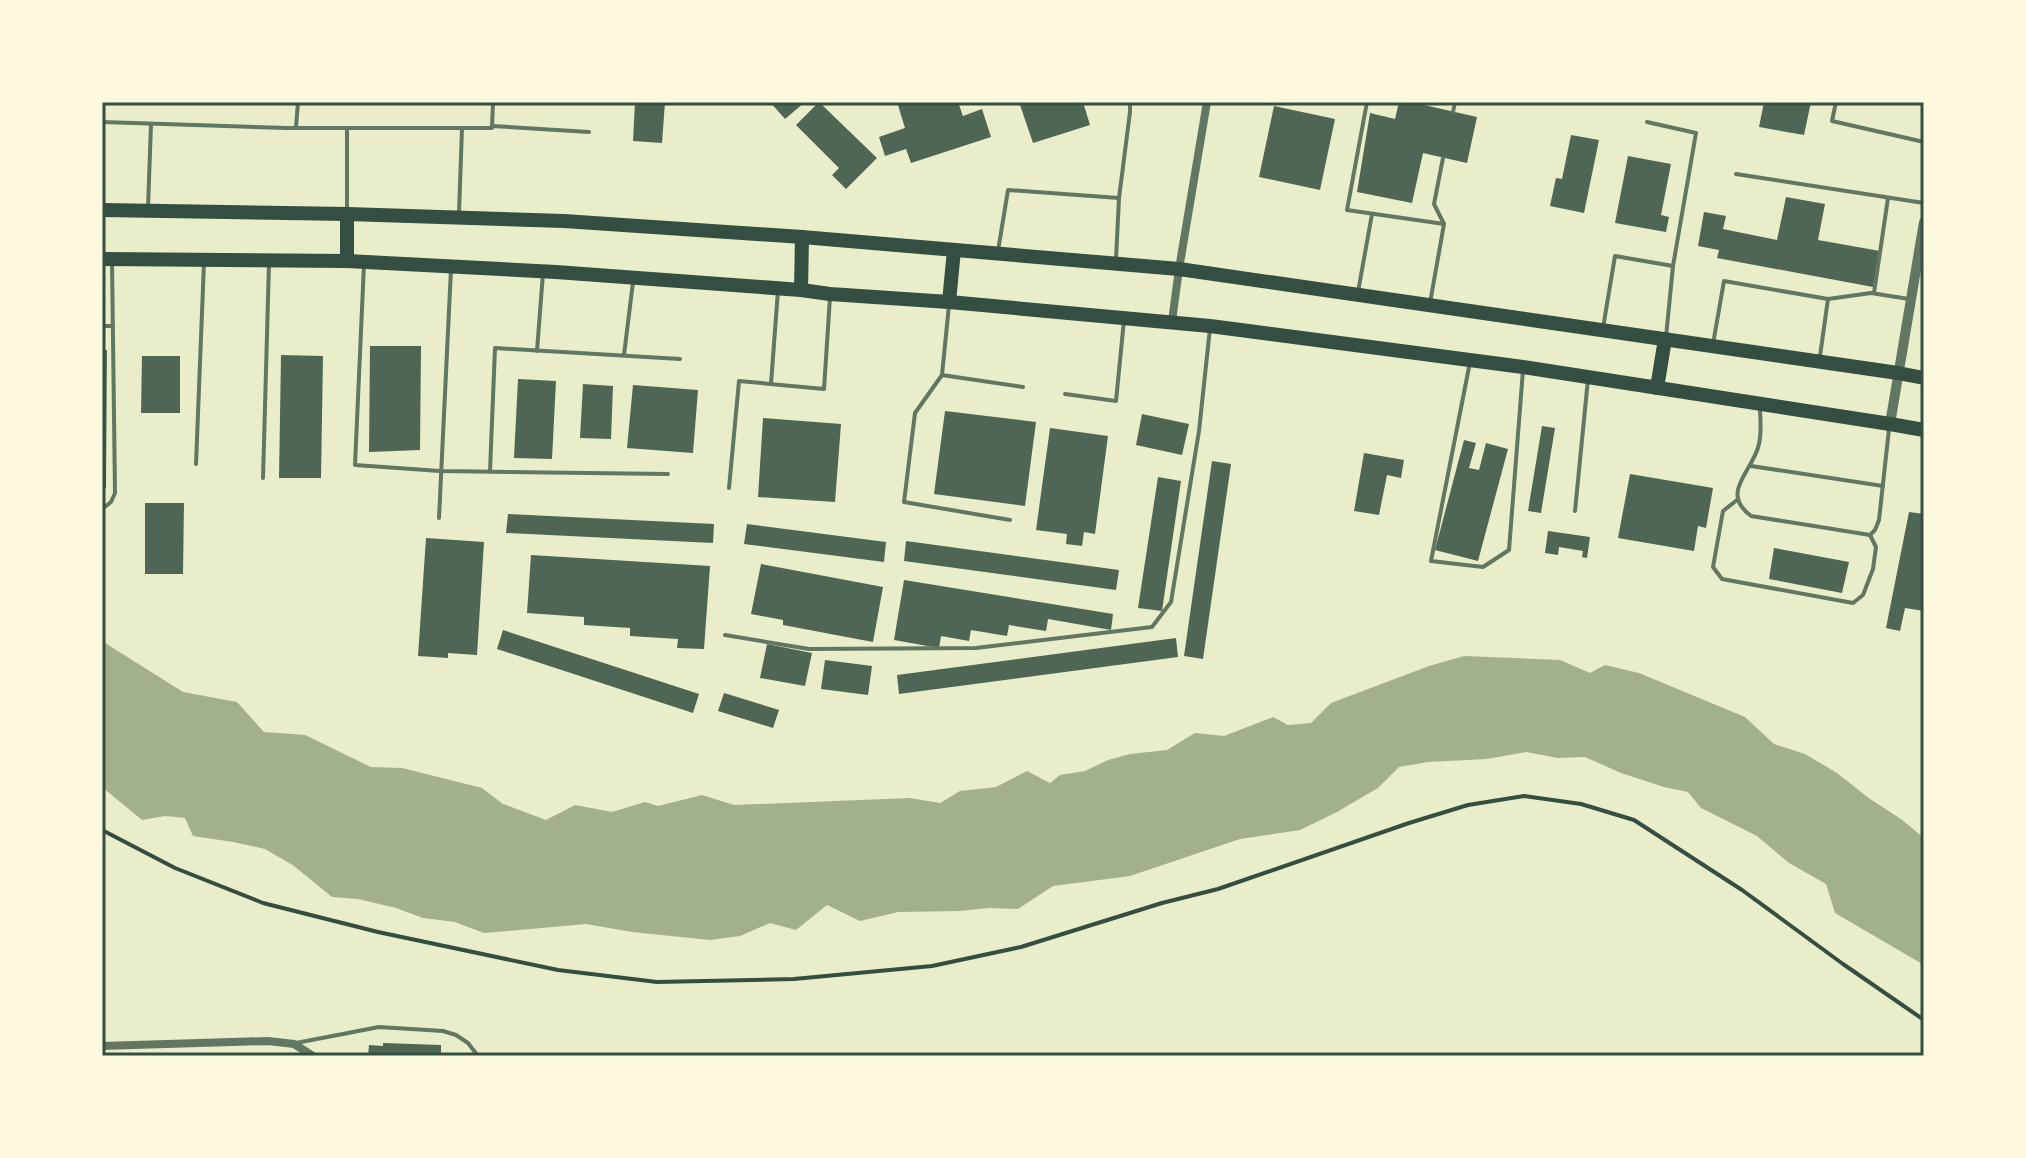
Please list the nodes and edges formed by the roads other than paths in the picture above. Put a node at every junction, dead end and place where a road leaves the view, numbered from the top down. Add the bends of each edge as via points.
1 (298, 102) edge
2 (493, 102) edge
3 (1130, 102) edge
4 (1207, 102) edge
5 (1367, 102) edge
6 (1455, 102) edge
7 (1836, 102) edge
8 (1453, 112) dead end
9 (102, 122) edge
10 (1647, 122) dead end
11 (151, 124) junction
12 (492, 126) junction
13 (296, 127) junction
14 (347, 128) junction
15 (462, 128) junction
16 (589, 132) dead end
17 (1924, 142) edge
18 (1443, 158) dead end
19 (1736, 174) dead end
20 (1119, 198) junction
21 (1888, 198) junction
22 (1924, 203) edge
23 (102, 210) edge
24 (148, 211) junction
25 (347, 214) junction
26 (1372, 214) junction
27 (459, 218) junction
28 (1924, 222) edge
29 (1444, 224) junction
30 (802, 237) junction
31 (954, 250) junction
32 (998, 253) junction
33 (107, 259) edge
34 (204, 260) junction
35 (269, 260) junction
36 (347, 261) junction
37 (364, 262) junction
38 (1116, 264) junction
39 (1673, 266) junction
40 (451, 267) junction
41 (1179, 269) junction
42 (543, 272) junction
43 (633, 278) junction
44 (778, 288) junction
45 (801, 290) junction
46 (1874, 293) junction
47 (830, 294) junction
48 (1358, 295) junction
49 (1828, 299) junction
50 (1911, 299) junction
51 (949, 302) junction
52 (1429, 305) junction
53 (1125, 317) junction
54 (1172, 321) junction
55 (102, 326) edge
56 (113, 326) junction
57 (1210, 326) junction
58 (1603, 330) junction
59 (1665, 339) junction
60 (1713, 346) junction
61 (537, 351) junction
62 (624, 355) junction
63 (680, 359) dead end
64 (1470, 360) junction
65 (1819, 361) junction
66 (1523, 367) junction
67 (1898, 373) junction
68 (942, 375) junction
69 (1588, 377) junction
70 (1924, 378) edge
71 (771, 384) junction
72 (1023, 387) dead end
73 (1657, 388) junction
74 (1065, 394) dead end
75 (1760, 403) junction
76 (1890, 424) junction
77 (1924, 430) edge
78 (196, 464) dead end
79 (1751, 466) junction
80 (440, 471) junction
81 (490, 471) junction
82 (668, 474) dead end
83 (263, 478) dead end
84 (1883, 486) junction
85 (729, 488) dead end
86 (1737, 500) junction
87 (102, 509) edge
88 (1575, 511) dead end
89 (439, 518) dead end
90 (1010, 520) dead end
91 (1870, 535) junction
92 (725, 635) dead end
93 (294, 1044) junction
94 (102, 1046) edge
95 (313, 1056) edge
96 (478, 1056) edge

1 - 13 lane
2 - 12 lane
3 - 20 lane
4 - 41 street
5 - 26 lane via 1347,210
6 - 8 lane
7 - 17 lane via 1832,121
9 - 11 lane
10 - 39 lane via 1696,133
11 - 13 lane
11 - 24 lane
12 - 15 lane
12 - 16 lane
13 - 14 lane
14 - 15 lane
14 - 25 lane
15 - 27 lane
18 - 29 lane via 1434,204
19 - 21 lane
20 - 32 lane via 1008,190
20 - 38 lane
21 - 22 lane
21 - 46 lane
23 - 24 main road
24 - 25 main road
25 - 27 main road
25 - 36 main road
26 - 29 lane
26 - 48 lane
27 - 30 main road
28 - 50 street
29 - 52 lane
30 - 31 main road
30 - 45 main road
31 - 32 main road
31 - 51 main road
32 - 38 main road
33 - 34 main road
33 - 56 lane
34 - 35 main road
34 - 78 lane
35 - 36 main road
35 - 83 lane
36 - 37 main road
37 - 40 main road
37 - 80 lane via 355,465
38 - 41 main road
39 - 58 lane via 1615,256
39 - 59 lane
40 - 42 main road
40 - 80 lane
41 - 48 main road
41 - 54 street
42 - 43 main road
42 - 61 lane
43 - 44 main road
43 - 62 lane
44 - 45 main road
44 - 71 lane
45 - 47 main road
46 - 49 lane
46 - 50 lane
47 - 51 main road
47 - 71 lane via 824,389
48 - 52 main road
49 - 60 lane via 1724,281
49 - 65 lane
50 - 67 street
51 - 53 main road
51 - 68 lane
52 - 58 main road
53 - 54 main road
53 - 74 lane via 1116,401
54 - 57 main road
55 - 56 lane
56 - 87 lane via 115,493
57 - 64 main road
57 - 92 lane via 1171,602 1152,627 976,648 809,649
58 - 59 main road
59 - 60 main road
59 - 73 main road
60 - 65 main road
61 - 62 lane
61 - 81 lane via 495,348
62 - 63 lane
64 - 66 main road
64 - 66 lane via 1431,561 1483,567 1509,550
65 - 67 main road
66 - 69 main road
67 - 70 main road
67 - 76 street
68 - 72 lane
68 - 90 lane via 915,413 904,502
69 - 73 main road
69 - 88 lane
71 - 85 lane via 739,381
73 - 75 main road
75 - 76 main road
75 - 79 lane via 1759,444
76 - 77 main road
76 - 84 lane
79 - 84 lane
79 - 86 lane via 1738,487
80 - 81 lane
80 - 89 lane
81 - 82 lane
84 - 91 lane via 1879,520
86 - 91 lane via 1751,516
86 - 91 lane via 1723,511 1717,538 1713,567 1722,579 1853,603 1863,595 1873,569 1876,547
93 - 94 street
93 - 95 street
93 - 96 lane via 379,1027 443,1031 468,1043

